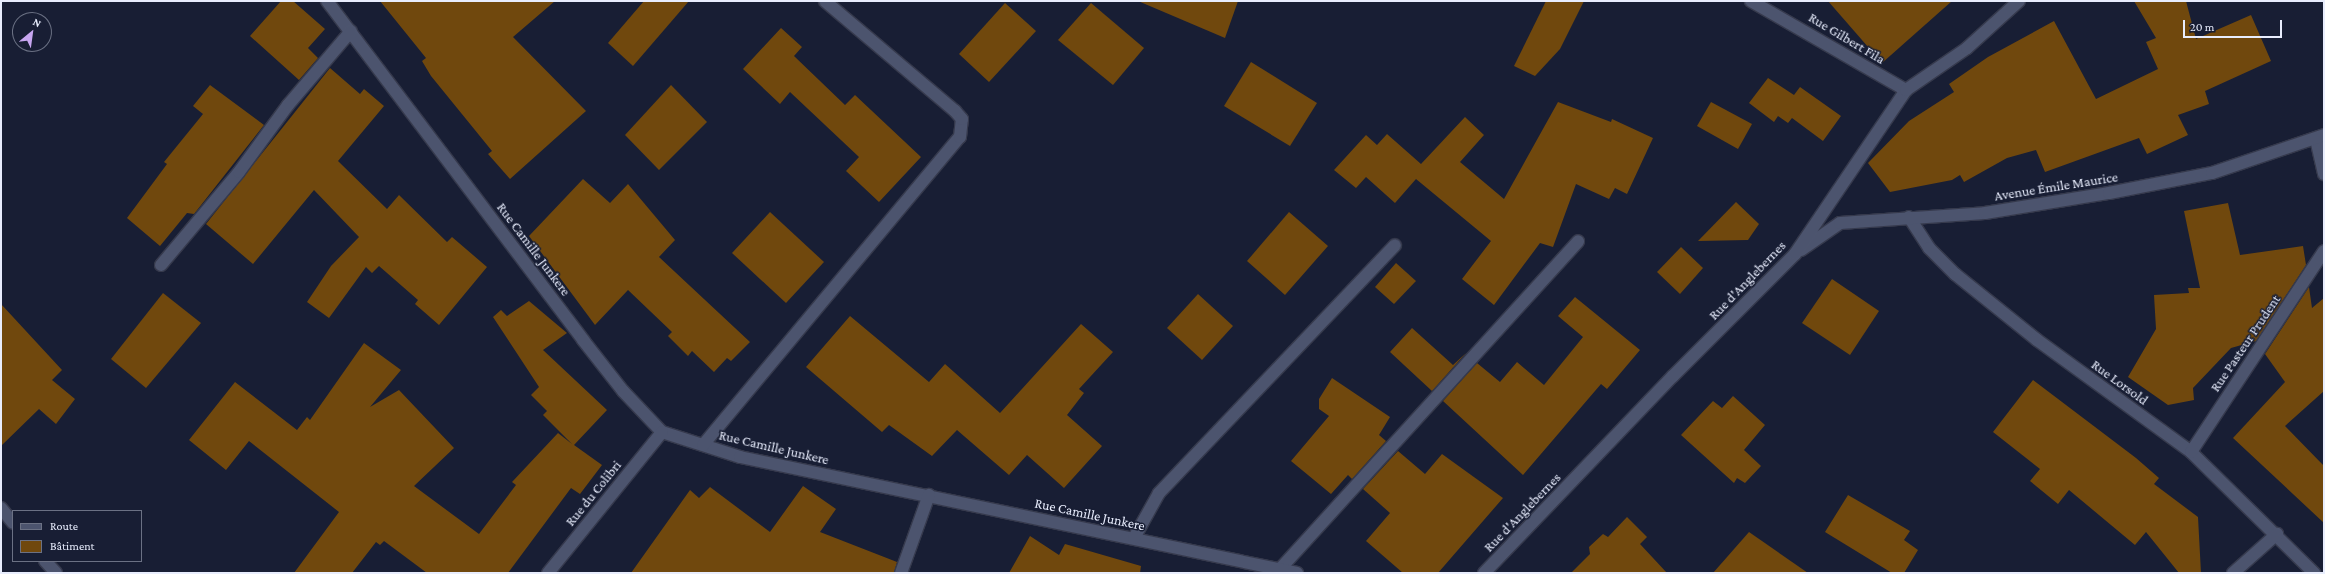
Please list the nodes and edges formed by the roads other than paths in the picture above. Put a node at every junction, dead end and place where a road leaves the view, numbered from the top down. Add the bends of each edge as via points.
1 (327, 1) edge
2 (825, 1) edge
3 (1751, 1) edge
4 (2019, 1) edge
5 (352, 31) junction
6 (1906, 90) junction
7 (2320, 137) edge
8 (2324, 174) edge
9 (1909, 216) junction
10 (1578, 241) dead end
11 (1395, 245) dead end
12 (2324, 251) edge
13 (1795, 254) junction
14 (162, 264) dead end
15 (662, 432) junction
16 (703, 445) junction
17 (2190, 452) junction
18 (929, 495) junction
19 (1, 508) edge
20 (12, 521) edge
21 (2277, 534) junction
22 (1134, 538) junction
23 (46, 562) edge
24 (1280, 569) junction
25 (56, 573) edge
26 (548, 573) edge
27 (901, 573) edge
28 (1297, 573) edge
29 (1484, 573) edge
30 (2233, 573) edge
31 (2314, 573) edge

1 - 5 street, Rue Camille Junkere
2 - 16 street via 955,111 962,119 960,137
3 - 6 street, Rue Gilbert Fila
4 - 6 street, Rue d'Anglebernes via 1968,48
5 - 14 street via 288,105 239,172
5 - 15 street, Rue Camille Junkere via 583,340 623,391
6 - 13 street, Rue d'Anglebernes
7 - 8 street
7 - 9 street, Avenue Émile Maurice via 2212,173 2109,193 1985,213
9 - 13 street, Avenue Émile Maurice via 1840,223
9 - 17 street, Rue Lorsold via 1929,248 1955,274 2037,340
10 - 24 street
11 - 22 street via 1159,493
12 - 17 street, Rue Pasteur Prudent
13 - 29 street, Rue d'Anglebernes via 1673,376
15 - 16 street, Rue Camille Junkere
15 - 26 street, Rue du Colibri
16 - 18 street, Rue Camille Junkere via 740,457
17 - 21 street, Rue Lorsold
18 - 22 street, Rue Camille Junkere
18 - 27 street
19 - 20 street
21 - 30 street
21 - 31 street, Rue Lorsold
22 - 24 street, Rue Camille Junkere
23 - 25 street
24 - 28 street, Rue Camille Junkere

